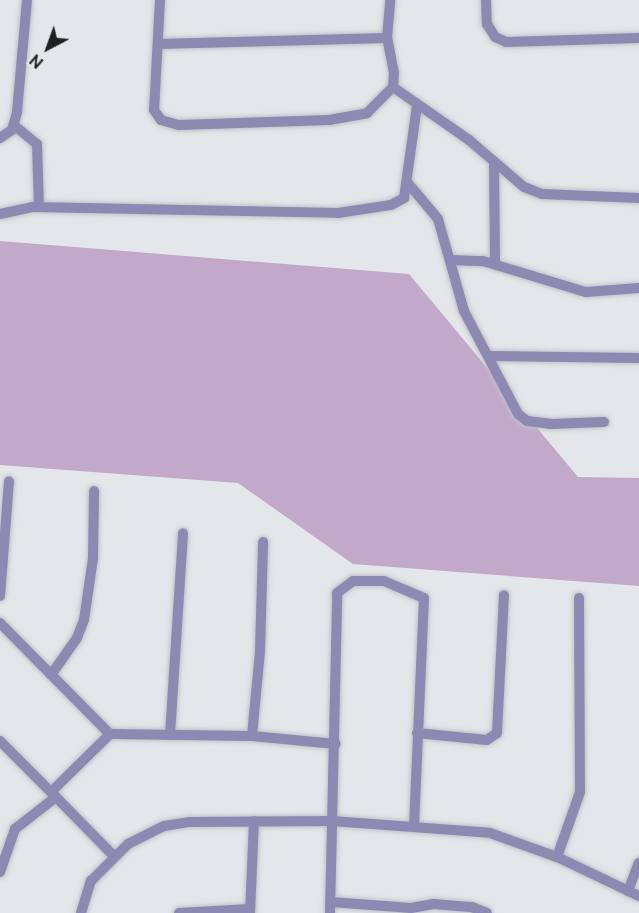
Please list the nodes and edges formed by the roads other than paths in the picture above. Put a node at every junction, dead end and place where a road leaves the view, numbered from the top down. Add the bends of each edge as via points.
1 (27, 0) edge
2 (160, 0) edge
3 (390, 0) edge
4 (486, 0) edge
5 (387, 38) junction
6 (639, 38) edge
7 (158, 44) junction
8 (393, 87) junction
9 (417, 106) junction
10 (14, 125) junction
11 (0, 138) edge
12 (494, 165) junction
13 (406, 182) junction
14 (639, 198) edge
15 (39, 207) junction
16 (0, 214) edge
17 (450, 260) junction
18 (495, 264) junction
19 (639, 288) edge
20 (490, 356) junction
21 (639, 358) edge
22 (604, 422) dead end
23 (9, 482) dead end
24 (94, 491) dead end
25 (183, 533) dead end
26 (262, 542) dead end
27 (504, 595) dead end
28 (0, 596) edge
29 (579, 598) dead end
30 (0, 623) edge
31 (51, 675) junction
32 (417, 733) junction
33 (110, 734) junction
34 (170, 735) junction
35 (252, 736) junction
36 (0, 741) edge
37 (336, 744) junction
38 (53, 795) junction
39 (332, 821) junction
40 (254, 822) junction
41 (414, 826) junction
42 (114, 856) junction
43 (557, 857) junction
44 (639, 863) edge
45 (0, 872) edge
46 (634, 893) edge
47 (331, 908) edge
48 (411, 910) edge
49 (250, 911) edge
50 (81, 913) edge
51 (179, 913) edge
52 (487, 913) edge

1 - 10 street
2 - 7 street
3 - 5 street
4 - 6 street via 487,24 495,37 506,42
5 - 7 street
5 - 8 street
7 - 8 street via 154,110 168,124 328,120 367,113
8 - 9 street
9 - 12 street via 469,140
9 - 13 street
10 - 11 street via 8,135
10 - 15 street via 37,144
12 - 14 street via 524,187 542,194
12 - 18 street
13 - 15 street via 404,198 391,205 338,213
13 - 17 street via 438,219
15 - 16 street
17 - 18 street
17 - 20 street via 464,311
18 - 19 street via 586,292
20 - 21 street
20 - 22 street via 518,414 527,421
23 - 28 street
24 - 31 street via 93,558 84,621
25 - 34 street
26 - 35 street via 260,652
27 - 32 street via 497,733 487,740
29 - 43 street via 580,792
30 - 31 street
31 - 33 street
32 - 37 street via 424,598 404,586 369,578 353,580 337,593
32 - 41 street
33 - 34 street
33 - 38 street
34 - 35 street
35 - 37 street
36 - 38 street
37 - 39 street
38 - 42 street
38 - 45 street via 15,829
39 - 40 street
39 - 41 street
39 - 47 street
40 - 42 street via 164,826 136,838
40 - 49 street
41 - 43 street via 490,833
42 - 50 street via 91,881
43 - 46 street
44 - 46 street
47 - 48 street
48 - 52 street via 434,904 472,907
49 - 51 street

